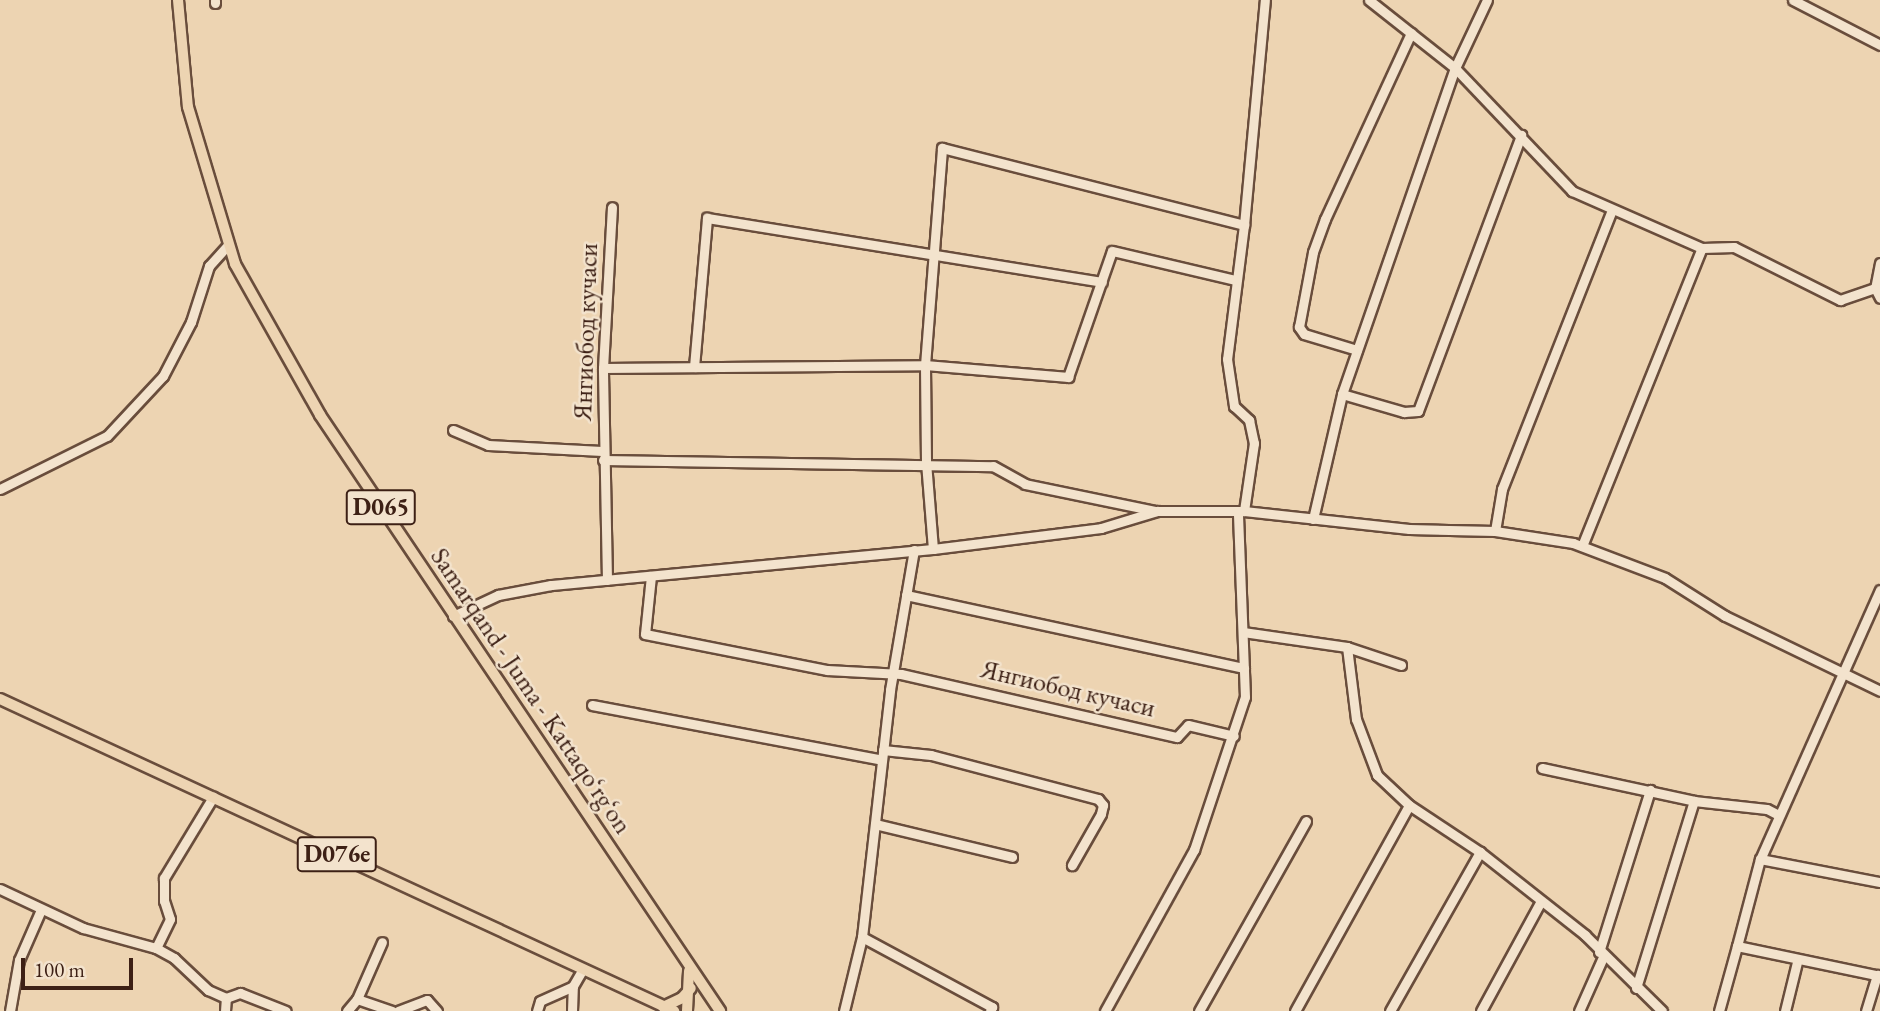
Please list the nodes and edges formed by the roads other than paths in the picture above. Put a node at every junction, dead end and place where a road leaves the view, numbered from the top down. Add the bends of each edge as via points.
1 (178, 0) edge
2 (1265, 0) edge
3 (1368, 0) edge
4 (1487, 0) edge
5 (1793, 0) edge
6 (1410, 33) junction
7 (1880, 45) edge
8 (1455, 68) junction
9 (1521, 135) junction
10 (612, 207) dead end
11 (1612, 210) junction
12 (1244, 225) junction
13 (228, 245) junction
14 (1702, 248) junction
15 (931, 253) junction
16 (1880, 263) edge
17 (1236, 280) junction
18 (1102, 282) junction
19 (1875, 288) junction
20 (1880, 298) edge
21 (1357, 350) junction
22 (925, 365) junction
23 (694, 367) junction
24 (603, 368) junction
25 (1342, 394) junction
26 (453, 430) dead end
27 (603, 456) junction
28 (926, 462) junction
29 (0, 489) edge
30 (1157, 511) junction
31 (1241, 511) junction
32 (1313, 519) junction
33 (1494, 531) junction
34 (1582, 546) junction
35 (933, 548) junction
36 (914, 550) junction
37 (651, 576) junction
38 (607, 580) junction
39 (1880, 590) edge
40 (906, 595) junction
41 (453, 616) junction
42 (1243, 632) junction
43 (1347, 647) junction
44 (1401, 665) dead end
45 (1244, 668) junction
46 (1846, 674) junction
47 (892, 675) junction
48 (1880, 691) edge
49 (0, 699) edge
50 (592, 705) dead end
51 (1234, 736) junction
52 (882, 755) junction
53 (1542, 768) dead end
54 (1650, 790) junction
55 (213, 797) junction
56 (1694, 801) junction
57 (1409, 805) junction
58 (1779, 815) junction
59 (1306, 821) dead end
60 (875, 824) junction
61 (1480, 852) junction
62 (1012, 857) dead end
63 (1760, 859) junction
64 (1072, 865) dead end
65 (1880, 881) edge
66 (0, 889) edge
67 (1541, 901) junction
68 (40, 912) junction
69 (862, 937) junction
70 (382, 942) dead end
71 (1737, 946) junction
72 (156, 948) junction
73 (1601, 955) junction
74 (1797, 962) junction
75 (689, 968) junction
76 (583, 969) junction
77 (1878, 976) edge
78 (573, 986) junction
79 (691, 988) junction
80 (1636, 988) junction
81 (226, 998) junction
82 (357, 999) junction
83 (668, 1009) edge
84 (10, 1011) edge
85 (225, 1011) edge
86 (286, 1011) edge
87 (347, 1011) edge
88 (392, 1011) edge
89 (398, 1011) edge
90 (437, 1011) edge
91 (537, 1011) edge
92 (572, 1011) edge
93 (687, 1011) edge
94 (720, 1011) edge
95 (844, 1011) edge
96 (990, 1011) edge
97 (1105, 1011) edge
98 (1199, 1011) edge
99 (1295, 1011) edge
100 (1390, 1011) edge
101 (1481, 1011) edge
102 (1579, 1011) edge
103 (1662, 1011) edge
104 (1719, 1011) edge
105 (1785, 1011) edge
106 (1867, 1011) edge

1 - 13 main road, Samarqand - Juma - Kattaqo‘rg‘on / D065 via 188,107
2 - 12 street
3 - 6 street
4 - 8 street
5 - 7 street
6 - 8 street
6 - 21 street via 1325,219 1313,252 1299,327 1304,334
8 - 9 street
8 - 21 street
9 - 11 street via 1572,191
9 - 25 street via 1418,411 1405,412
10 - 24 street, Янгиобод кучаси
11 - 14 street
11 - 33 street via 1502,489
12 - 15 street via 942,148
12 - 17 street
13 - 29 street via 209,266 191,322 163,376 107,436
13 - 41 main road, Samarqand - Juma - Kattaqo‘rg‘on / D065 via 320,415
14 - 19 street via 1734,247 1840,300
14 - 34 street
15 - 18 street
15 - 22 street
15 - 23 street via 707,218
16 - 19 street
17 - 18 street via 1112,251
17 - 31 street via 1227,359 1234,405 1249,420 1254,443
18 - 22 street via 1068,377
19 - 20 street
21 - 25 street
22 - 23 street
22 - 28 street
23 - 24 street
24 - 27 street, Янгиобод кучаси
25 - 32 street
26 - 27 street via 488,444
27 - 28 street, Янгиобод кучаси
27 - 38 street, Янгиобод кучаси
28 - 30 street, Янгиобод кучаси via 993,466 1025,484
28 - 35 street
30 - 31 street, Янгиобод кучаси
30 - 35 street, Янгиобод кучаси via 1101,528
31 - 32 street, Янгиобод кучаси
31 - 42 street
32 - 33 street, Янгиобод кучаси via 1409,529
33 - 34 street, Янгиобод кучаси
34 - 46 street, Янгиобод кучаси via 1665,578 1724,615
35 - 36 street, Янгиобод кучаси
36 - 37 street, Янгиобод кучаси
36 - 40 street
37 - 38 street, Янгиобод кучаси
37 - 47 street, Янгиобод кучаси via 645,634 827,670
38 - 41 street, Янгиобод кучаси via 498,595
39 - 46 street
40 - 45 street
40 - 47 street
41 - 75 main road, Samarqand - Juma - Kattaqo‘rg‘on / D065
42 - 43 street
42 - 45 street
43 - 44 street
43 - 57 street via 1356,719 1377,775
45 - 51 street via 1245,697
46 - 48 street, Янгиобод кучаси
46 - 58 street
47 - 51 street, Янгиобод кучаси via 1029,700 1177,737 1188,725
47 - 52 street
49 - 55 main road, D076e
50 - 52 street
51 - 97 street via 1194,850
52 - 60 street
52 - 64 street via 931,755 1098,799 1103,805 1101,814
53 - 54 street
54 - 56 street
54 - 73 street
55 - 72 street via 206,816 164,878 163,901 170,919
55 - 76 main road, D076e
56 - 58 street via 1767,809
56 - 80 street
57 - 61 street
57 - 99 street
58 - 63 street
59 - 98 street
60 - 62 street
60 - 69 street
61 - 67 street
61 - 100 street
63 - 65 street
63 - 71 street
66 - 68 street
67 - 73 street via 1585,935
67 - 101 street
68 - 72 street
68 - 84 street via 19,960
69 - 95 street
69 - 96 street via 992,1007
70 - 82 street
71 - 74 street
71 - 104 street
72 - 81 street via 208,990
73 - 80 street
73 - 102 street
74 - 77 street
74 - 105 street
75 - 79 main road, D065
75 - 94 main road, Samarqand - Juma - Kattaqo‘rg‘on / D065
76 - 78 street
76 - 83 main road, D076e
77 - 106 street
78 - 91 street via 541,1001
78 - 92 street
79 - 83 main road
79 - 93 main road, D065
80 - 103 street
81 - 85 street
81 - 86 street via 240,993
82 - 87 street
82 - 88 street
89 - 90 street via 427,1000

